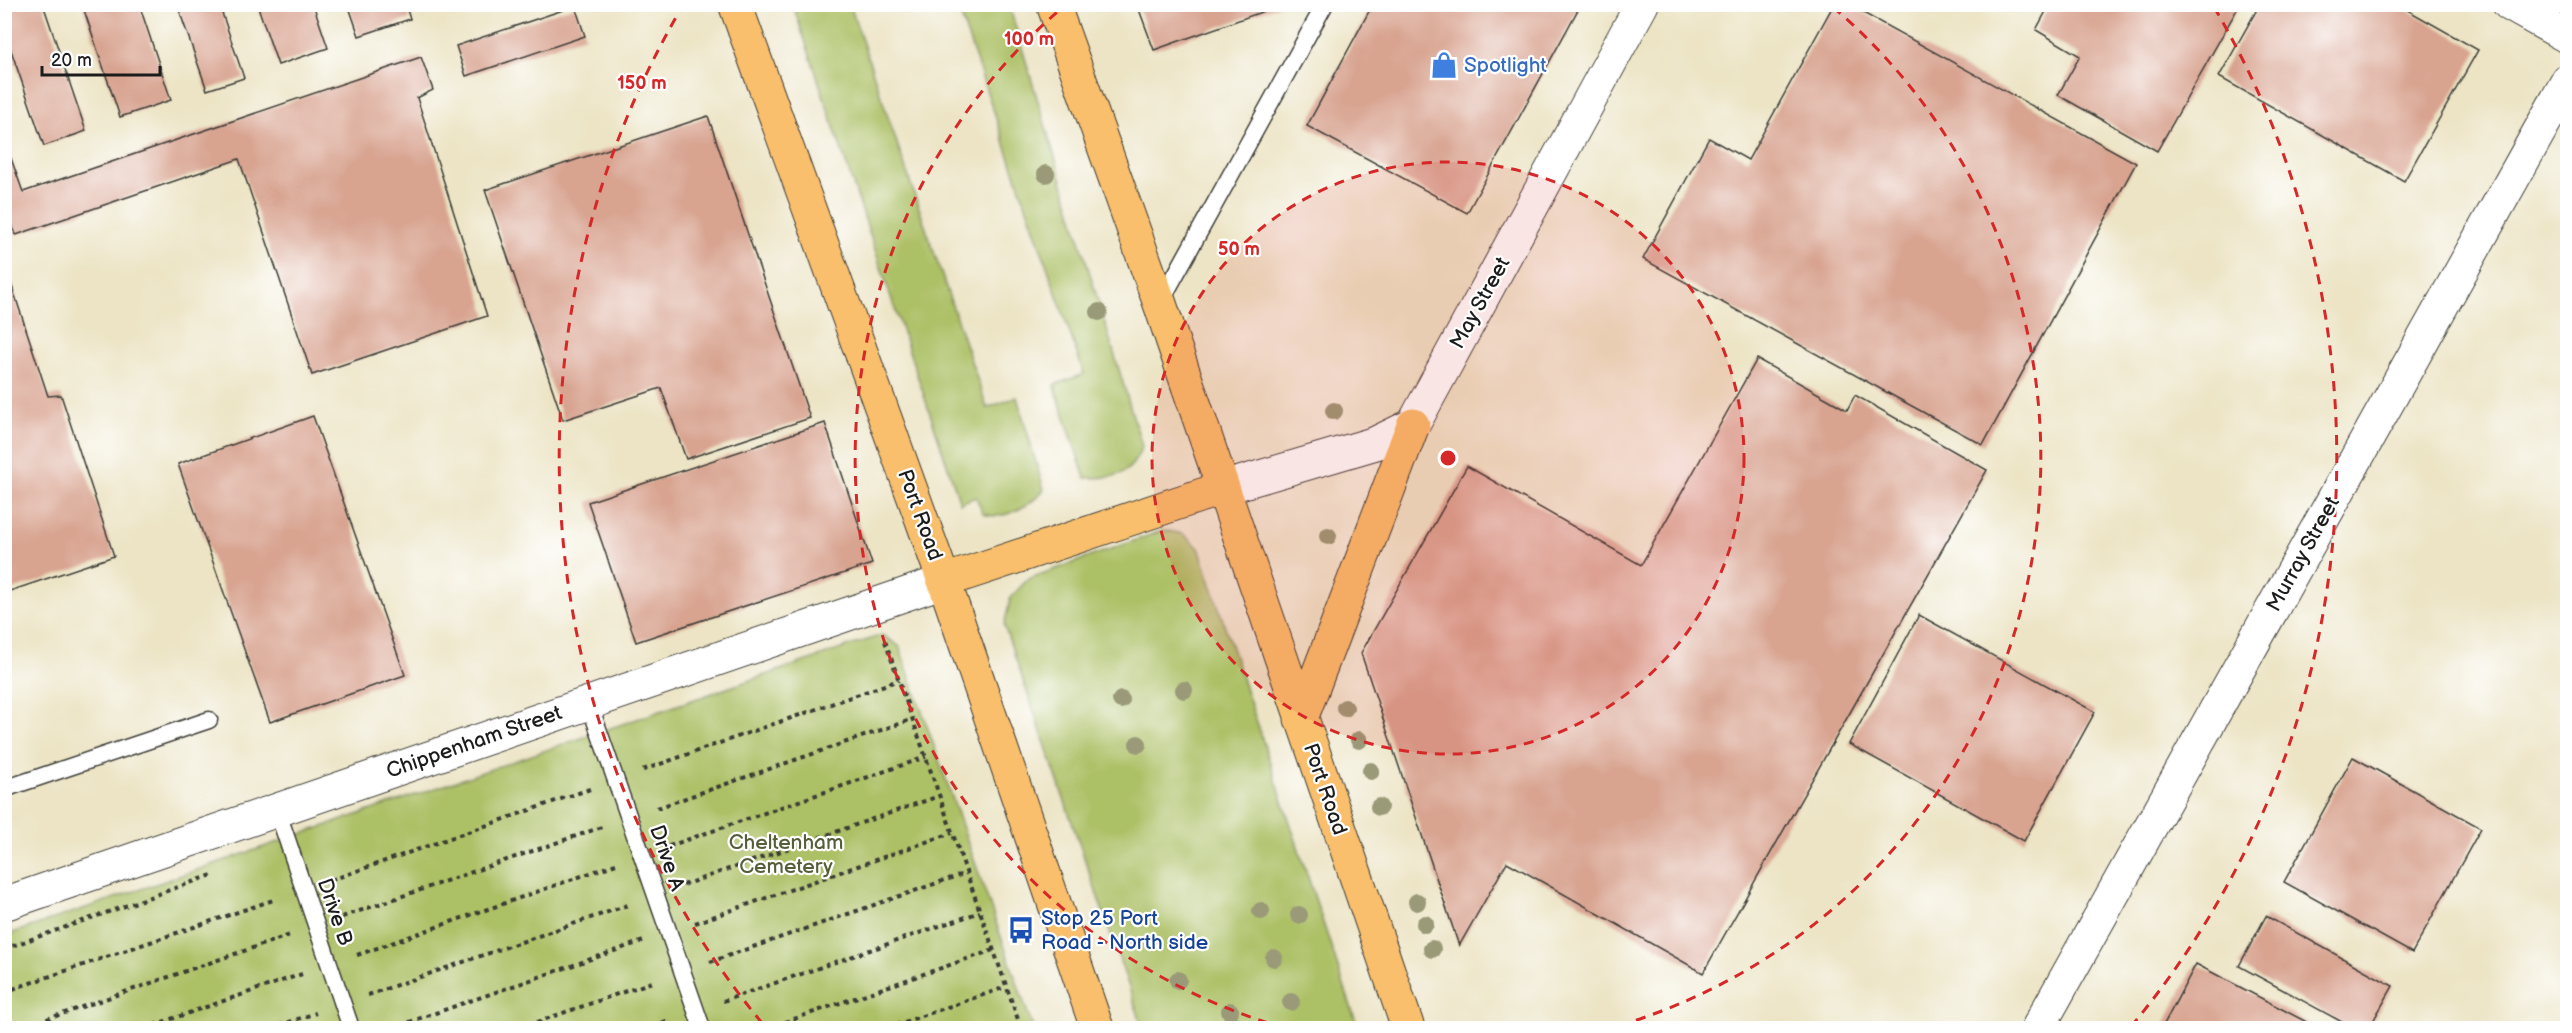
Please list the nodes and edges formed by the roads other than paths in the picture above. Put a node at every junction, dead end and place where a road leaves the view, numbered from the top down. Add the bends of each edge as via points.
1 (735, 4) edge
2 (1053, 4) edge
3 (1325, 4) edge
4 (1642, 4) edge
5 (2509, 4) edge
6 (2568, 37) edge
7 (2568, 80) edge
8 (1160, 304) junction
9 (1413, 425) junction
10 (1223, 488) junction
11 (944, 580) junction
12 (589, 703) junction
13 (1301, 719) junction
14 (209, 720) dead end
15 (4, 789) edge
16 (277, 810) junction
17 (4, 904) edge
18 (351, 1029) edge
19 (702, 1029) edge
20 (1097, 1029) edge
21 (1408, 1029) edge
22 (2038, 1029) edge

1 - 11 highway, Port Road
2 - 8 highway, Port Road
3 - 8 lane
4 - 9 street, May Street
5 - 6 street
7 - 22 street, Murray Street
8 - 10 highway, Port Road
9 - 10 street via 1376,443
9 - 13 highway
10 - 11 highway
10 - 13 highway, Port Road
11 - 12 street, Chippenham Street
11 - 20 highway, Port Road
12 - 16 street, Chippenham Street
12 - 19 lane, Drive A
13 - 21 highway, Port Road
14 - 15 lane
16 - 17 street, Chippenham Street
16 - 18 lane, Drive B

